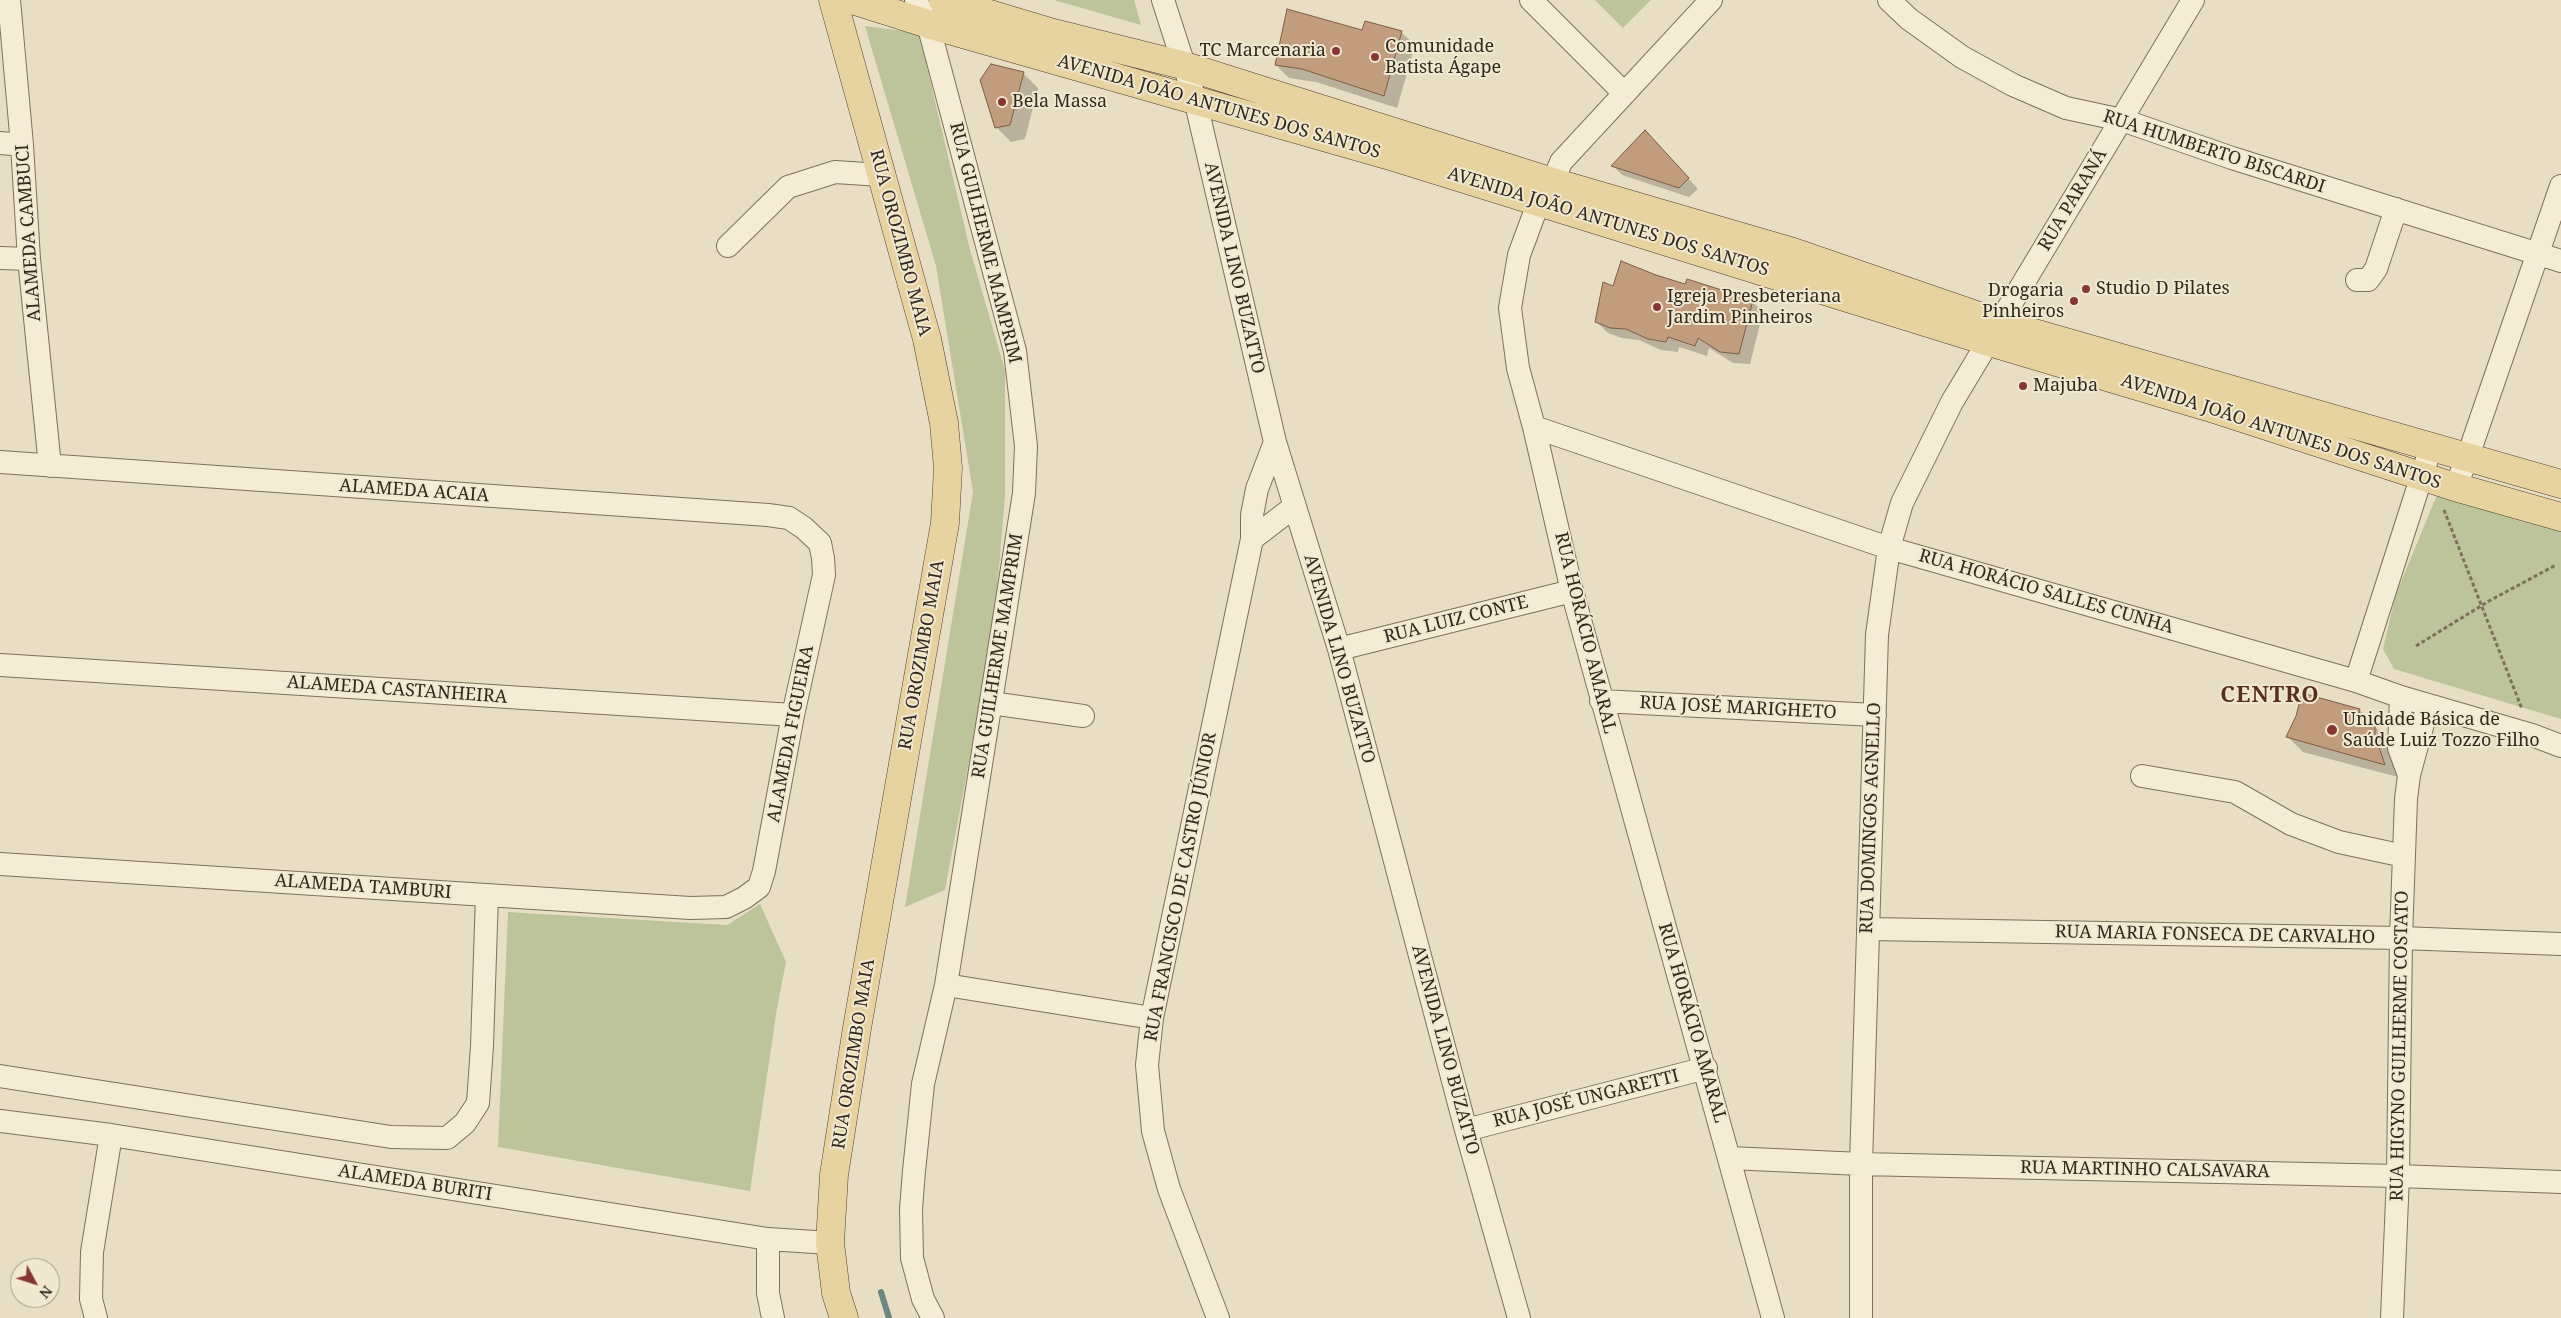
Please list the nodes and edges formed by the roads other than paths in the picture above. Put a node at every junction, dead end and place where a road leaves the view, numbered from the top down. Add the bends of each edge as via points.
1 (10, 0) edge
2 (833, 0) edge
3 (852, 0) edge
4 (916, 0) edge
5 (1163, 0) edge
6 (1531, 0) edge
7 (1711, 0) edge
8 (1889, 0) edge
9 (2193, 0) edge
10 (965, 3) edge
11 (931, 25) junction
12 (961, 34) junction
13 (1182, 65) junction
14 (1624, 93) junction
15 (1194, 99) junction
16 (2122, 120) junction
17 (0, 143) edge
18 (22, 145) junction
19 (881, 174) junction
20 (2561, 186) edge
21 (1546, 191) junction
22 (2396, 209) junction
23 (728, 246) dead end
24 (2537, 254) junction
25 (0, 258) edge
26 (29, 260) junction
27 (2561, 261) edge
28 (2357, 280) dead end
29 (1994, 333) junction
30 (1534, 427) junction
31 (1276, 442) junction
32 (2430, 447) junction
33 (2467, 459) junction
34 (0, 462) edge
35 (50, 466) junction
36 (2437, 482) junction
37 (2561, 484) edge
38 (1295, 506) junction
39 (2561, 517) edge
40 (1252, 539) junction
41 (820, 543) joint
42 (1889, 548) junction
43 (1572, 591) junction
44 (1339, 649) junction
45 (0, 665) edge
46 (2356, 681) junction
47 (2401, 697) junction
48 (1601, 701) junction
49 (991, 703) junction
50 (2428, 705) junction
51 (1875, 714) junction
52 (793, 715) junction
53 (1084, 716) dead end
54 (2561, 746) edge
55 (2408, 775) junction
56 (2142, 776) dead end
57 (2404, 856) junction
58 (0, 864) edge
59 (487, 895) junction
60 (726, 907) joint
61 (1868, 929) junction
62 (2401, 938) junction
63 (2561, 944) edge
64 (946, 985) junction
65 (1152, 1018) junction
66 (1706, 1068) junction
67 (0, 1076) edge
68 (0, 1121) edge
69 (1466, 1130) junction
70 (111, 1135) junction
71 (1730, 1158) junction
72 (1861, 1164) junction
73 (2398, 1176) junction
74 (2561, 1182) edge
75 (768, 1239) junction
76 (830, 1243) junction
77 (96, 1318) edge
78 (773, 1318) edge
79 (844, 1318) edge
80 (933, 1318) edge
81 (1218, 1318) edge
82 (1519, 1318) edge
83 (1773, 1318) edge
84 (1861, 1318) edge
85 (2392, 1318) edge

1 - 18 street, ALAMEDA CAMBUCI
2 - 19 main road, RUA OROZIMBO MAIA
3 - 11 main road, AVENIDA JOÃO ANTUNES DOS SANTOS
4 - 11 street, RUA GUILHERME MAMPRIM
5 - 13 street, AVENIDA LINO BUZATTO
6 - 14 street
7 - 14 street, RUA HORÁCIO AMARAL
8 - 16 street, RUA HUMBERTO BISCARDI via 1909,19 1962,57 2013,85 2066,108
9 - 16 street, RUA PARANÁ
10 - 11 main road
10 - 12 main road
10 - 13 main road, AVENIDA JOÃO ANTUNES DOS SANTOS via 1046,31
11 - 12 main road, AVENIDA JOÃO ANTUNES DOS SANTOS
11 - 49 street, RUA GUILHERME MAMPRIM via 1015,351 1023,412 1026,446 1024,493
12 - 15 main road, AVENIDA JOÃO ANTUNES DOS SANTOS
13 - 15 street, AVENIDA LINO BUZATTO
13 - 21 main road, AVENIDA JOÃO ANTUNES DOS SANTOS
14 - 21 street, RUA HORÁCIO AMARAL via 1561,162
15 - 21 main road, AVENIDA JOÃO ANTUNES DOS SANTOS
15 - 31 street, AVENIDA LINO BUZATTO
16 - 22 street, RUA HUMBERTO BISCARDI
16 - 29 street, RUA PARANÁ
17 - 18 street
18 - 26 street, ALAMEDA CAMBUCI
19 - 23 street via 835,172 788,187
19 - 76 main road, RUA OROZIMBO MAIA via 935,373 948,468 945,523 834,1175
20 - 24 street
21 - 29 main road, AVENIDA JOÃO ANTUNES DOS SANTOS via 1793,252
21 - 30 street, RUA HORÁCIO AMARAL via 1519,255 1510,308 1518,368
22 - 24 street, RUA HUMBERTO BISCARDI
22 - 28 street via 2376,269 2368,280
24 - 27 street, RUA HUMBERTO BISCARDI
24 - 33 street
25 - 26 street
26 - 35 street, ALAMEDA CAMBUCI
29 - 32 main road, AVENIDA JOÃO ANTUNES DOS SANTOS
29 - 36 main road, AVENIDA JOÃO ANTUNES DOS SANTOS
29 - 42 street, RUA DOMINGOS AGNELLO via 1952,402 1920,465 1902,503
30 - 42 street, RUA HORÁCIO SALLES CUNHA
30 - 43 street, RUA HORÁCIO AMARAL
31 - 38 street, AVENIDA LINO BUZATTO
31 - 40 street, RUA FRANCISCO DE CASTRO JÚNIOR via 1258,489 1252,516
32 - 33 main road, AVENIDA JOÃO ANTUNES DOS SANTOS
32 - 36 street
33 - 36 street
33 - 37 main road, AVENIDA JOÃO ANTUNES DOS SANTOS
34 - 35 street, ALAMEDA ACAIA
35 - 41 street, ALAMEDA ACAIA via 768,515 789,518
36 - 39 main road, AVENIDA JOÃO ANTUNES DOS SANTOS
36 - 46 street
38 - 40 street
38 - 44 street, AVENIDA LINO BUZATTO
40 - 65 street, RUA FRANCISCO DE CASTRO JÚNIOR
41 - 52 street, ALAMEDA FIGUEIRA via 824,575
42 - 46 street, RUA HORÁCIO SALLES CUNHA
42 - 51 street, RUA DOMINGOS AGNELLO via 1877,635
43 - 44 street, RUA LUIZ CONTE
43 - 48 street, RUA HORÁCIO AMARAL
44 - 69 street, AVENIDA LINO BUZATTO
45 - 52 street, ALAMEDA CASTANHEIRA
46 - 47 street, RUA HORÁCIO SALLES CUNHA
47 - 50 street, RUA HORÁCIO SALLES CUNHA
47 - 55 street, RUA HIGYNO GUILHERME COSTATO via 2399,748
48 - 51 street, RUA JOSÉ MARIGHETO
48 - 66 street, RUA HORÁCIO AMARAL
49 - 53 street
49 - 64 street, RUA GUILHERME MAMPRIM
50 - 54 street, RUA HORÁCIO SALLES CUNHA
50 - 55 street, RUA HIGYNO GUILHERME COSTATO
51 - 61 street, RUA DOMINGOS AGNELLO
52 - 60 street, ALAMEDA FIGUEIRA via 768,856 758,887
55 - 57 street, RUA HIGYNO GUILHERME COSTATO
56 - 57 street via 2235,792 2291,824 2339,842
57 - 62 street, RUA HIGYNO GUILHERME COSTATO
58 - 59 street, ALAMEDA TAMBURI
59 - 60 street, ALAMEDA TAMBURI via 690,908
59 - 67 street via 478,1102 465,1123 447,1138 391,1137
61 - 62 street, RUA MARIA FONSECA DE CARVALHO
61 - 72 street, RUA DOMINGOS AGNELLO
62 - 63 street, RUA MARIA FONSECA DE CARVALHO
62 - 73 street, RUA HIGYNO GUILHERME COSTATO
64 - 65 street
64 - 80 street, RUA GUILHERME MAMPRIM via 923,1084 911,1209 912,1258 923,1299
65 - 81 street, RUA FRANCISCO DE CASTRO JÚNIOR via 1147,1066 1153,1131 1169,1189
66 - 69 street, RUA JOSÉ UNGARETTI
66 - 71 street, RUA HORÁCIO AMARAL
68 - 70 street, ALAMEDA BURITI
69 - 82 street, AVENIDA LINO BUZATTO
70 - 75 street, ALAMEDA BURITI
70 - 77 street via 92,1252 91,1299
71 - 72 street, RUA MARTINHO CALSAVARA
71 - 83 street, RUA HORÁCIO AMARAL
72 - 73 street, RUA MARTINHO CALSAVARA
72 - 84 street, RUA DOMINGOS AGNELLO
73 - 74 street, RUA MARTINHO CALSAVARA
73 - 85 street, RUA HIGYNO GUILHERME COSTATO
75 - 76 street, ALAMEDA BURITI
75 - 78 street via 768,1293
76 - 79 main road, RUA OROZIMBO MAIA via 836,1293

